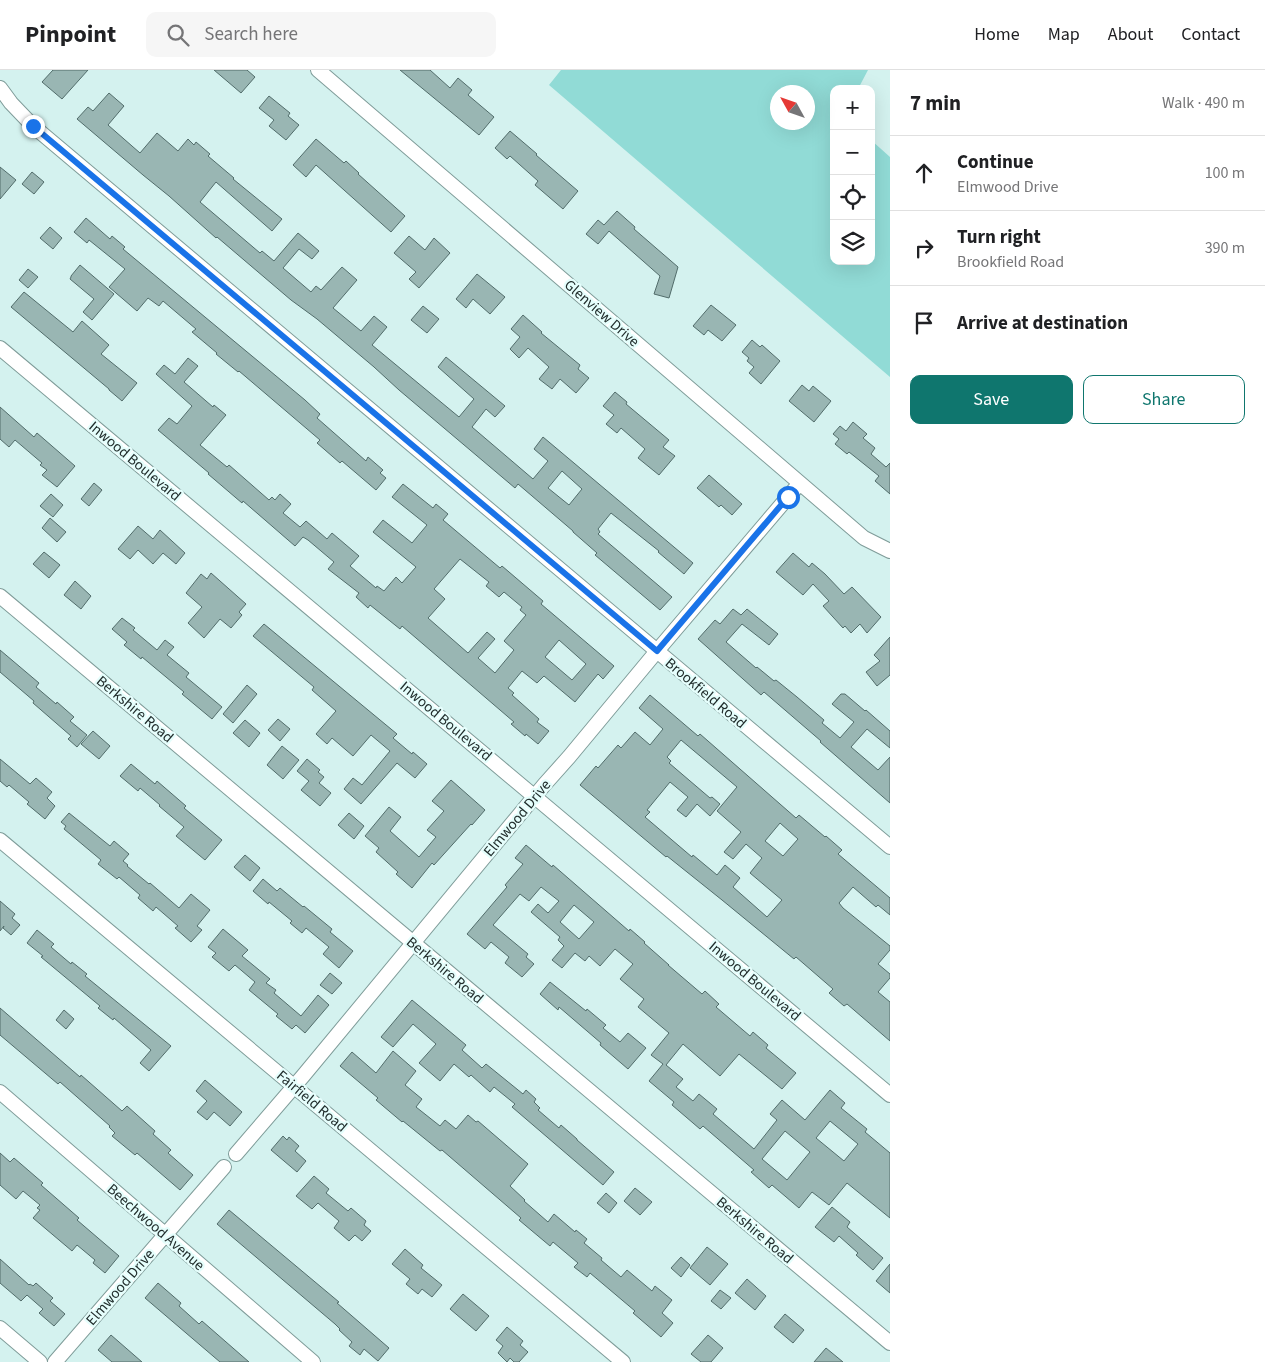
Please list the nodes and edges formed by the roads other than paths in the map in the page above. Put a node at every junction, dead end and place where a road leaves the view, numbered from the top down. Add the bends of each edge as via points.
1 (318, 70) edge
2 (0, 88) edge
3 (0, 348) edge
4 (800, 483) junction
5 (890, 551) edge
6 (0, 596) edge
7 (657, 651) junction
8 (535, 796) junction
9 (0, 840) edge
10 (890, 847) edge
11 (413, 943) junction
12 (294, 1086) junction
13 (0, 1092) edge
14 (890, 1095) edge
15 (236, 1154) dead end
16 (224, 1167) dead end
17 (165, 1234) junction
18 (0, 1328) edge
19 (890, 1343) edge
20 (40, 1362) edge
21 (55, 1362) edge
22 (313, 1362) edge
23 (623, 1362) edge

1 - 4 street, Glenview Drive
2 - 7 street, Brookfield Road via 33,126
3 - 8 street, Inwood Boulevard
4 - 5 street, Glenview Drive via 864,538
4 - 7 street, Elmwood Drive
6 - 11 street, Berkshire Road
7 - 8 street, Elmwood Drive
7 - 10 street, Brookfield Road
8 - 11 street, Elmwood Drive
8 - 14 street, Inwood Boulevard
9 - 12 street, Fairfield Road
11 - 12 street, Elmwood Drive
11 - 19 street, Berkshire Road
12 - 15 street, Elmwood Drive
12 - 23 street, Fairfield Road
13 - 17 street, Beechwood Avenue
16 - 17 street, Elmwood Drive
17 - 21 street, Elmwood Drive
17 - 22 street, Beechwood Avenue
18 - 20 street

